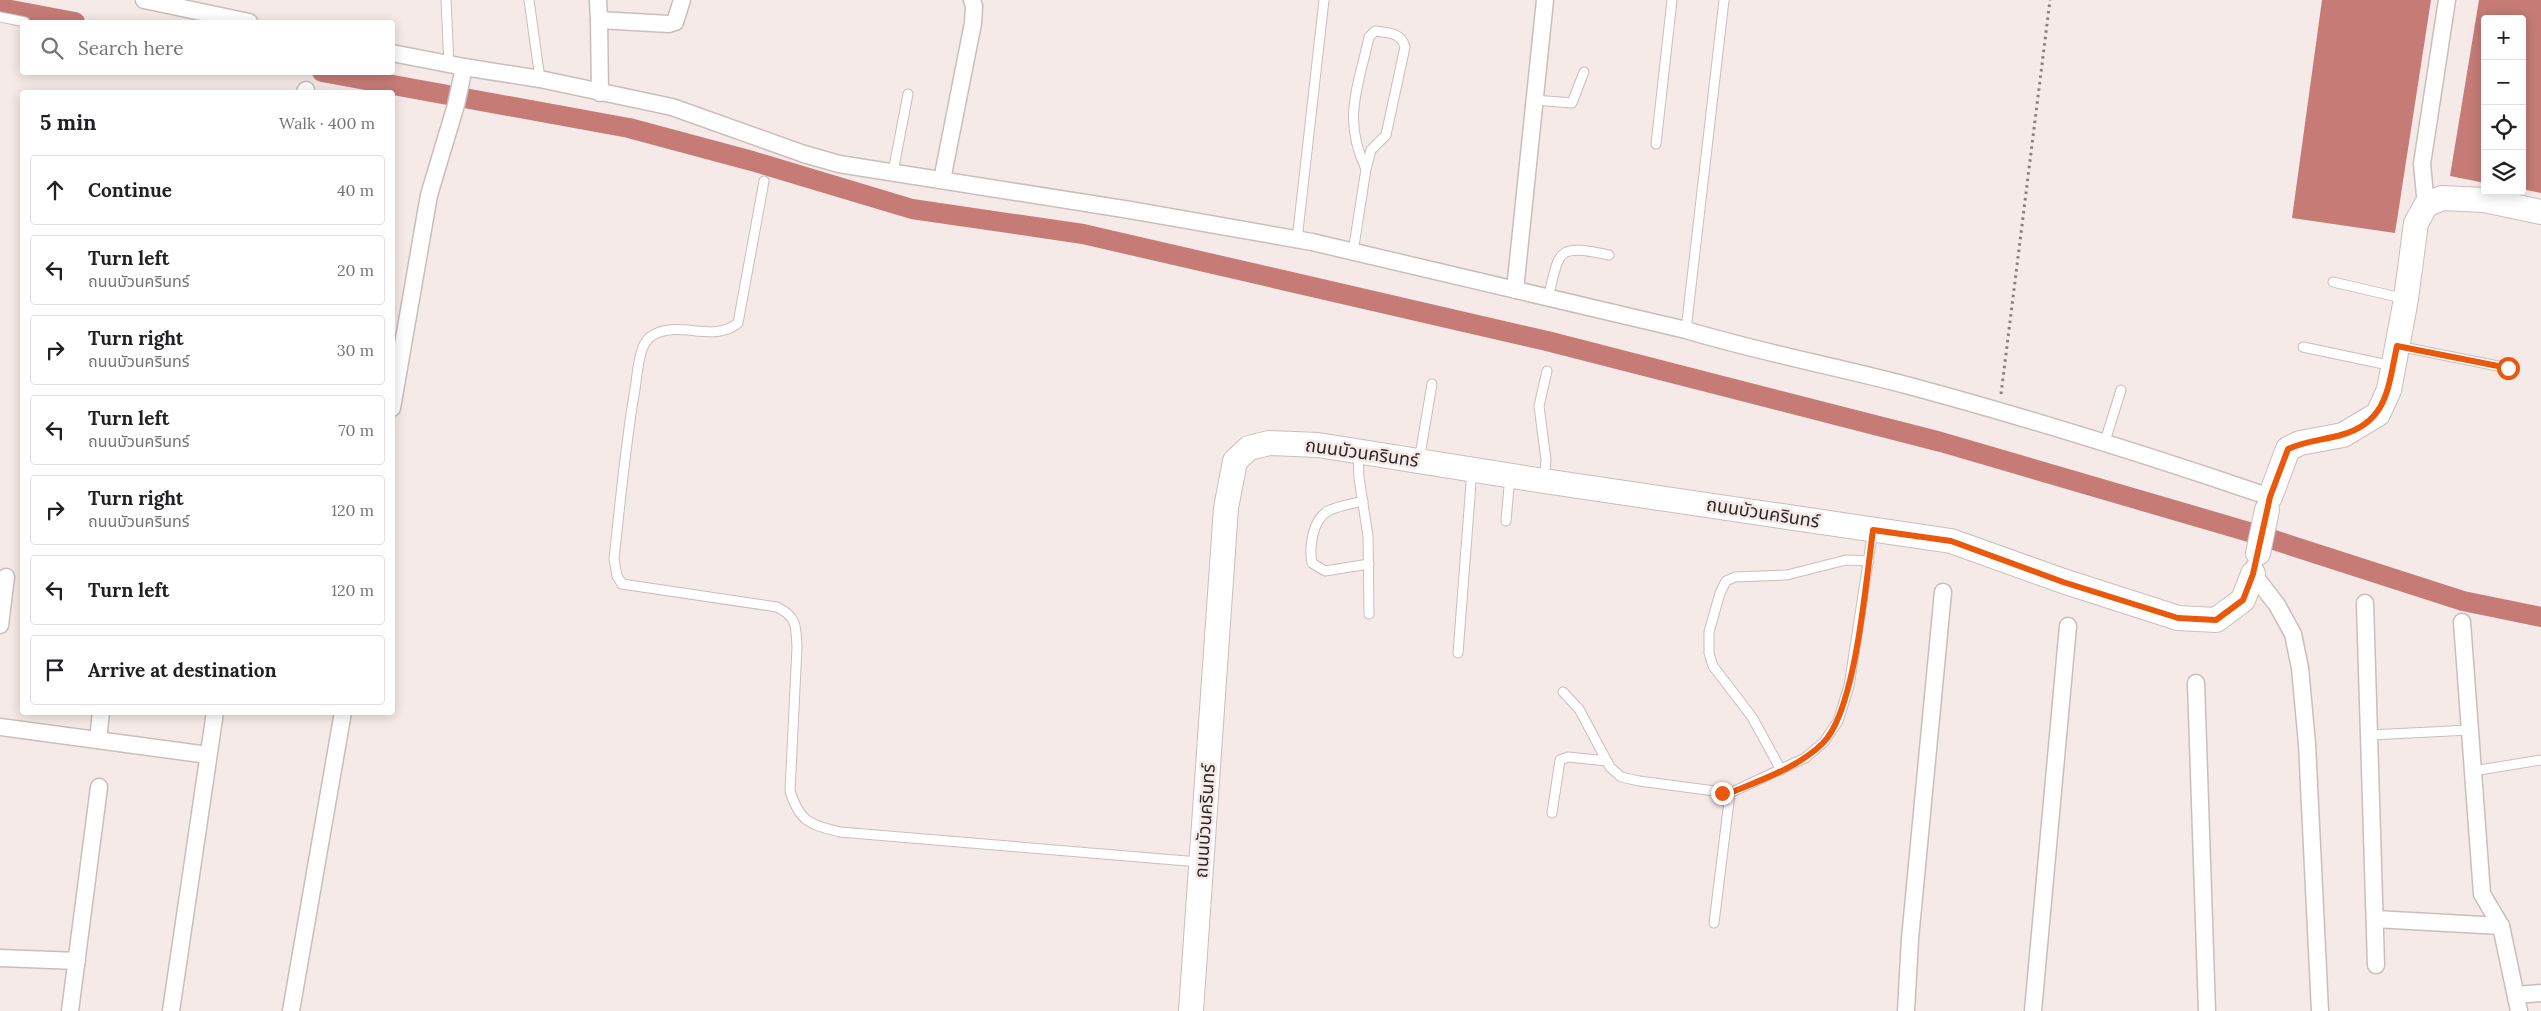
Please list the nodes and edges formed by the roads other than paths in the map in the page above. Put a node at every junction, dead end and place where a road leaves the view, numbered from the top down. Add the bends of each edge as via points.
1 (144, 0) edge
2 (446, 0) edge
3 (529, 0) edge
4 (598, 0) edge
5 (682, 0) edge
6 (972, 0) edge
7 (1324, 0) edge
8 (1545, 0) edge
9 (1672, 0) edge
10 (1724, 0) edge
11 (2447, 0) edge
12 (0, 17) edge
13 (239, 20) edge
14 (600, 20) junction
15 (20, 21) edge
16 (395, 54) edge
17 (459, 67) junction
18 (1584, 72) dead end
19 (540, 79) junction
20 (600, 93) junction
21 (908, 94) dead end
22 (1535, 100) junction
23 (1656, 144) dead end
24 (1366, 169) junction
25 (893, 172) junction
26 (942, 180) junction
27 (764, 181) dead end
28 (2426, 205) junction
29 (2541, 212) edge
30 (1297, 240) junction
31 (1353, 252) junction
32 (1608, 255) dead end
33 (2333, 282) dead end
34 (1515, 290) junction
35 (1548, 298) junction
36 (2406, 299) junction
37 (1686, 330) junction
38 (2303, 347) dead end
39 (2395, 356) junction
40 (2508, 368) dead end
41 (1547, 371) dead end
42 (1432, 384) dead end
43 (2121, 390) dead end
44 (395, 391) edge
45 (2105, 441) junction
46 (1358, 451) junction
47 (1419, 461) junction
48 (1472, 469) junction
49 (1510, 476) junction
50 (1544, 481) junction
51 (1363, 501) junction
52 (2269, 503) junction
53 (1506, 521) dead end
54 (1873, 530) junction
55 (1868, 561) junction
56 (2255, 563) junction
57 (1369, 564) junction
58 (6, 578) dead end
59 (1943, 592) dead end
60 (2365, 602) dead end
61 (1369, 614) dead end
62 (2462, 622) dead end
63 (0, 625) edge
64 (2068, 626) dead end
65 (1458, 652) dead end
66 (2196, 683) dead end
67 (1563, 692) dead end
68 (101, 715) edge
69 (214, 715) edge
70 (342, 715) edge
71 (0, 727) edge
72 (2470, 730) junction
73 (2370, 735) junction
74 (98, 740) junction
75 (208, 754) junction
76 (2541, 760) edge
77 (1608, 761) junction
78 (1781, 770) junction
79 (2473, 771) junction
80 (99, 787) dead end
81 (1730, 793) junction
82 (1552, 813) dead end
83 (1202, 862) junction
84 (2375, 919) junction
85 (1714, 923) dead end
86 (2501, 926) junction
87 (0, 958) edge
88 (77, 961) junction
89 (2376, 965) dead end
90 (2541, 992) edge
91 (2516, 1006) edge
92 (70, 1011) edge
93 (171, 1011) edge
94 (291, 1011) edge
95 (1191, 1011) edge
96 (1906, 1011) edge
97 (2033, 1011) edge
98 (2207, 1011) edge
99 (2320, 1011) edge

1 - 13 street
2 - 17 lane
3 - 19 lane
4 - 14 street
5 - 14 street via 676,22 669,24
6 - 26 street via 973,23
7 - 30 lane
8 - 22 street
9 - 23 lane
10 - 37 lane
11 - 28 street via 2422,164
12 - 15 lane
14 - 20 street
16 - 17 street
17 - 19 street
17 - 44 street via 456,105 429,195
18 - 22 lane via 1572,103
19 - 20 street
20 - 25 street via 672,107 840,164
21 - 25 lane
22 - 34 street
24 - 24 lane via 1371,150 1386,135 1405,47 1397,35 1375,31 1369,36 1352,114 1356,148
24 - 31 lane
25 - 26 street
26 - 30 street
27 - 83 lane via 738,323 729,330 715,333 688,329 664,331 649,338 642,348 629,423 614,559 619,580 622,584 777,606 789,613 796,625 797,647 790,790 795,809 810,824 840,832
28 - 29 street via 2442,198 2484,200
28 - 36 street, ถนนบัวนครินทร์ via 2416,223
30 - 31 street
31 - 34 street
32 - 35 lane via 1577,248 1568,250 1557,262
33 - 36 lane
34 - 35 street
35 - 37 street
36 - 39 street, ถนนบัวนครินทร์
37 - 45 street via 1745,348 1905,385
38 - 39 lane
39 - 40 lane
39 - 52 street, ถนนบัวนครินทร์ via 2389,390 2378,414 2342,435 2300,443 2288,449
41 - 50 lane via 1539,406 1546,460
42 - 47 lane
43 - 45 lane
45 - 52 street
46 - 47 street, ถนนบัวนครินทร์
46 - 51 lane
46 - 83 street, ถนนบัวนครินทร์ via 1270,443 1249,448 1234,461 1226,508
47 - 48 street, ถนนบัวนครินทร์
48 - 49 street, ถนนบัวนครินทร์
48 - 65 lane
49 - 50 street, ถนนบัวนครินทร์
49 - 53 lane
50 - 54 street, ถนนบัวนครินทร์
51 - 57 lane
51 - 57 lane via 1328,511 1321,517 1315,528 1310,554 1312,563 1325,571
52 - 56 street, ถนนบัวนครินทร์
54 - 55 lane
54 - 56 street, ถนนบัวนครินทร์ via 1951,541 2063,582 2178,618 2216,620 2243,600
55 - 78 lane via 1849,686 1838,721 1812,753
55 - 78 lane via 1846,560 1787,575 1735,577 1726,581 1720,593 1708,632 1713,666 1752,717
56 - 99 street via 2293,634 2300,668 2307,744
57 - 61 lane
58 - 63 street
59 - 96 street
60 - 73 street
62 - 72 street
64 - 97 street
66 - 98 street
67 - 77 lane via 1579,709
68 - 74 street
69 - 75 street
70 - 94 street
71 - 74 street
72 - 73 lane
72 - 79 street
73 - 84 street
74 - 75 street
75 - 93 street
76 - 79 lane
77 - 81 lane via 1620,777 1638,782
77 - 82 lane via 1568,757 1560,760
78 - 81 lane
79 - 86 street via 2482,894
80 - 88 street
81 - 85 lane
83 - 95 street, ถนนบัวนครินทร์
84 - 86 street
84 - 89 street
86 - 91 street
87 - 88 street
88 - 92 street
90 - 91 street

